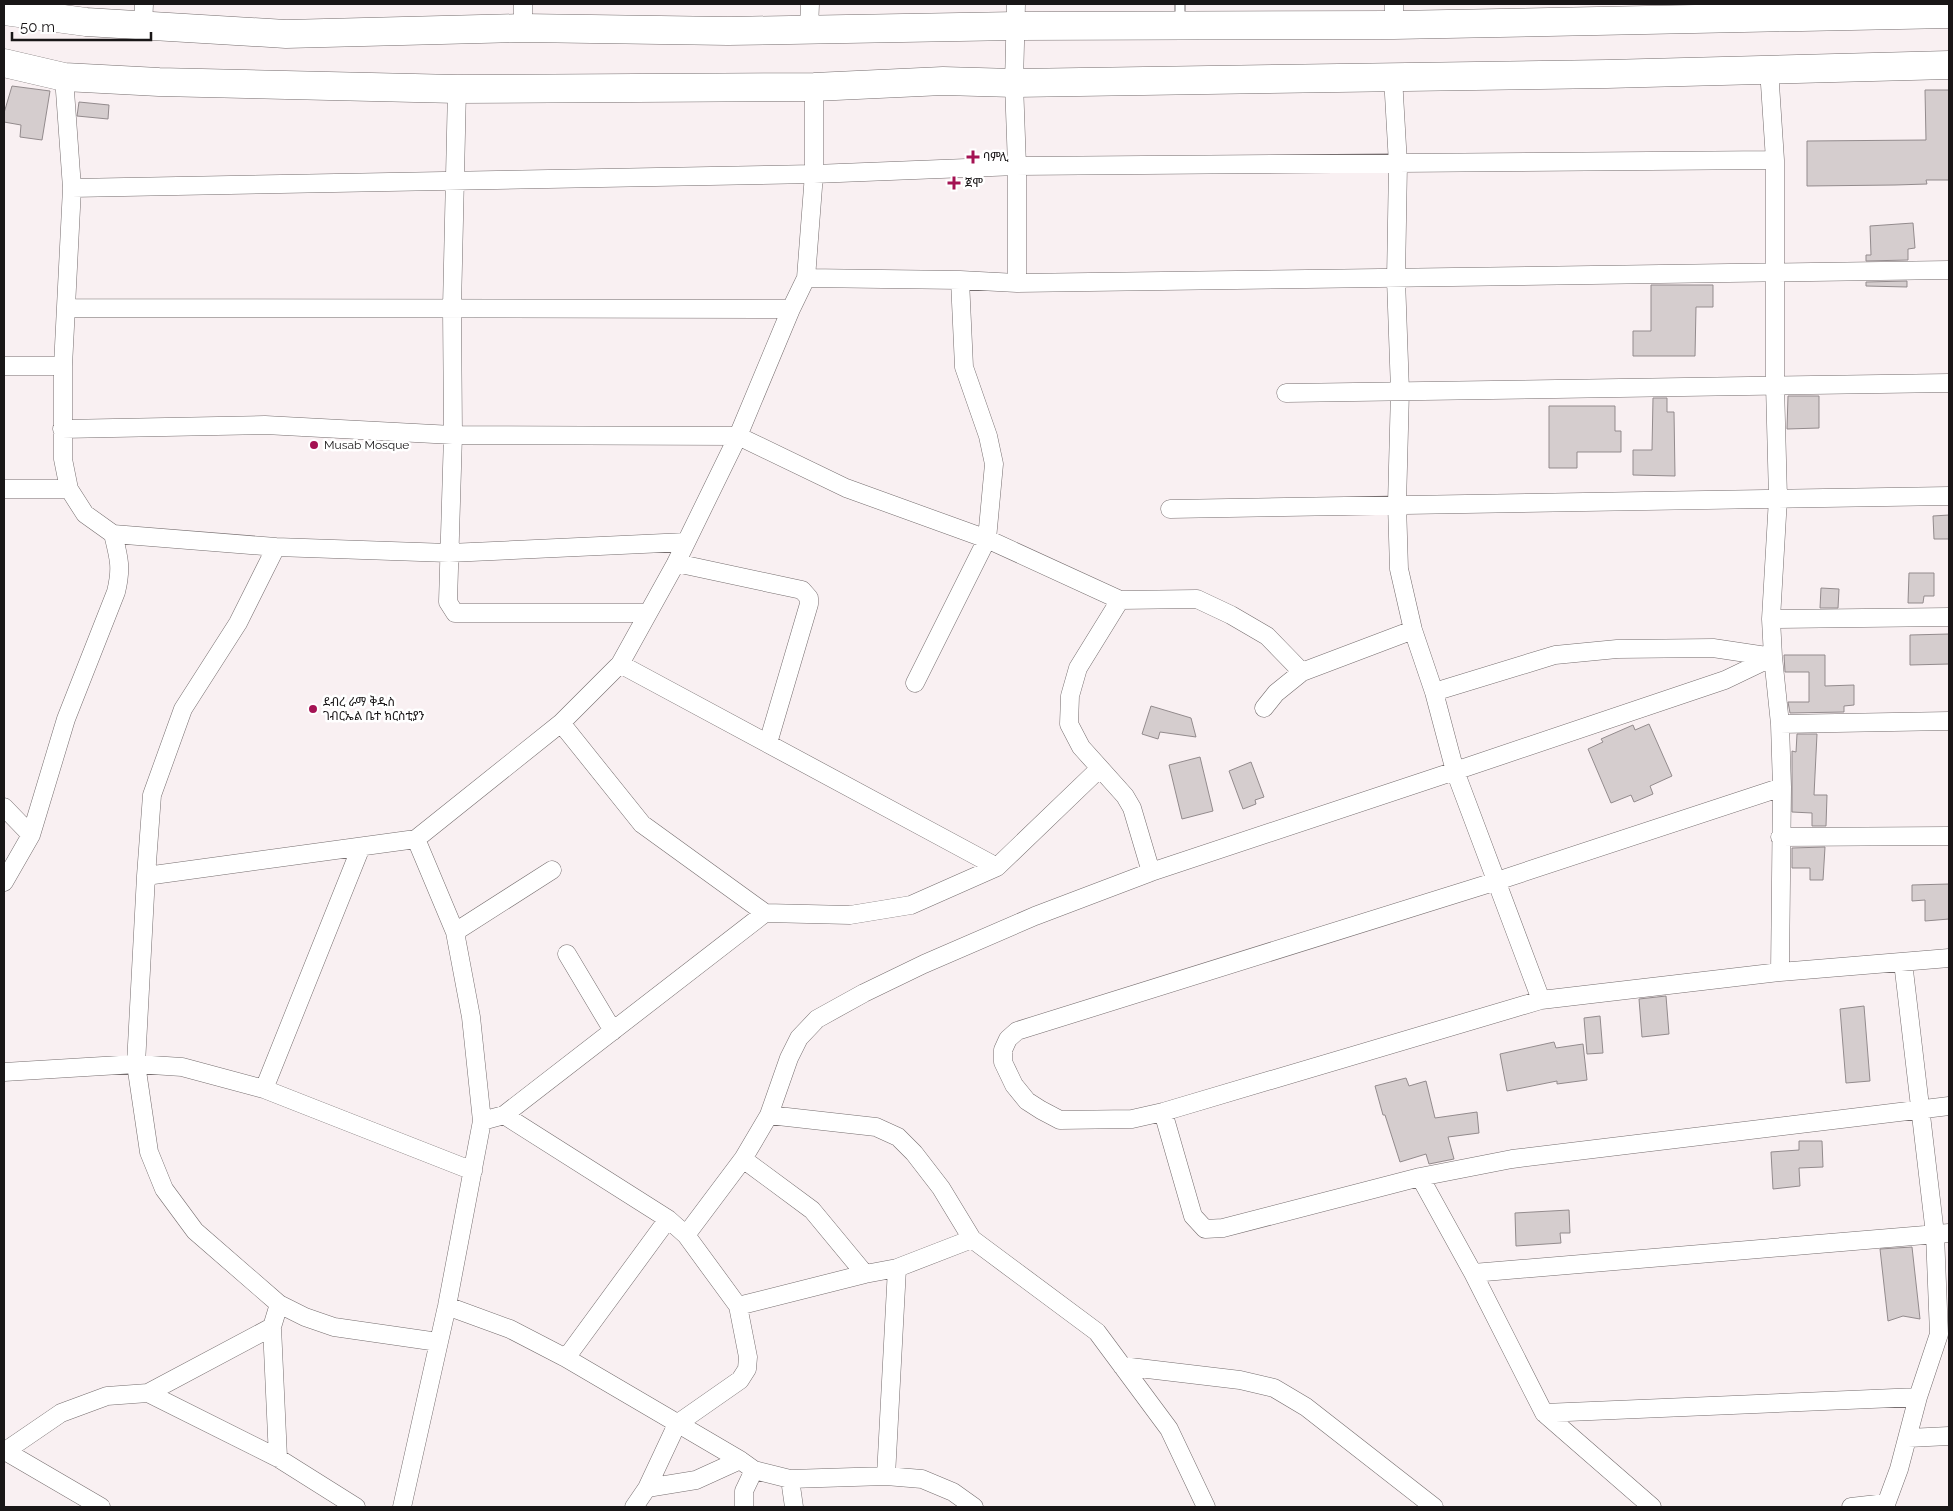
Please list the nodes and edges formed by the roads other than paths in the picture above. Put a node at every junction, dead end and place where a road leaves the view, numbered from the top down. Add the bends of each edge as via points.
1 (1774, 10) edge
2 (4, 11) edge
3 (1394, 14) edge
4 (1949, 14) edge
5 (144, 15) edge
6 (1016, 15) edge
7 (1180, 15) edge
8 (523, 16) edge
9 (810, 16) edge
10 (4, 63) edge
11 (1949, 65) edge
12 (1769, 69) junction
13 (64, 77) junction
14 (1392, 77) junction
15 (1014, 83) junction
16 (814, 87) junction
17 (457, 89) junction
18 (1776, 160) junction
19 (1398, 164) junction
20 (1017, 166) junction
21 (814, 174) junction
22 (454, 181) junction
23 (72, 188) junction
24 (1949, 270) edge
25 (1776, 272) junction
26 (806, 278) junction
27 (1396, 279) junction
28 (960, 280) junction
29 (1017, 283) junction
30 (452, 307) junction
31 (66, 308) junction
32 (791, 308) junction
33 (4, 366) edge
34 (63, 366) junction
35 (1949, 383) edge
36 (1775, 385) junction
37 (1400, 391) junction
38 (1286, 393) dead end
39 (62, 429) junction
40 (453, 435) junction
41 (738, 436) junction
42 (4, 489) edge
43 (69, 489) junction
44 (1949, 496) edge
45 (1778, 498) junction
46 (1397, 504) junction
47 (1170, 509) dead end
48 (113, 534) junction
49 (987, 539) junction
50 (686, 542) junction
51 (276, 547) junction
52 (449, 553) junction
53 (676, 563) junction
54 (1120, 600) junction
55 (647, 613) junction
56 (1949, 617) edge
57 (1771, 619) junction
58 (1413, 630) junction
59 (1773, 657) junction
60 (620, 664) junction
61 (1302, 672) junction
62 (915, 683) dead end
63 (1434, 692) junction
64 (1264, 708) dead end
65 (1949, 722) edge
66 (560, 723) junction
67 (1780, 724) junction
68 (768, 743) junction
69 (1099, 769) junction
70 (1455, 772) junction
71 (1782, 787) junction
72 (4, 807) edge
73 (31, 835) junction
74 (1949, 836) edge
75 (1780, 837) junction
76 (416, 839) junction
77 (361, 847) junction
78 (997, 867) junction
79 (552, 870) dead end
80 (1151, 872) junction
81 (146, 876) junction
82 (1496, 881) junction
83 (4, 882) edge
84 (765, 913) junction
85 (455, 932) junction
86 (567, 954) dead end
87 (1949, 958) edge
88 (1903, 962) junction
89 (1780, 972) junction
90 (1541, 1000) junction
91 (613, 1031) junction
92 (136, 1064) junction
93 (4, 1072) edge
94 (264, 1089) junction
95 (1949, 1106) edge
96 (1919, 1109) junction
97 (1163, 1112) junction
98 (504, 1114) junction
99 (769, 1115) junction
100 (482, 1121) junction
101 (743, 1159) junction
102 (473, 1171) junction
103 (1420, 1177) junction
104 (668, 1219) junction
105 (1942, 1234) edge
106 (686, 1235) junction
107 (972, 1239) junction
108 (897, 1268) junction
109 (1473, 1272) junction
110 (865, 1274) junction
111 (279, 1304) junction
112 (447, 1306) junction
113 (738, 1306) junction
114 (272, 1327) junction
115 (1944, 1334) edge
116 (438, 1342) junction
117 (566, 1358) junction
118 (1122, 1366) junction
119 (148, 1393) junction
120 (1918, 1396) junction
121 (1544, 1413) junction
122 (677, 1424) junction
123 (1949, 1436) edge
124 (1908, 1438) junction
125 (4, 1451) edge
126 (278, 1458) junction
127 (747, 1465) junction
128 (886, 1476) junction
129 (790, 1479) junction
130 (647, 1488) junction
131 (1886, 1505) edge
132 (101, 1507) edge
133 (356, 1507) edge
134 (402, 1507) edge
135 (634, 1507) edge
136 (744, 1507) edge
137 (794, 1507) edge
138 (974, 1507) edge
139 (1206, 1507) edge
140 (1434, 1507) edge
141 (1652, 1507) edge
142 (1851, 1507) edge

1 - 3 highway
1 - 4 highway
2 - 5 highway via 86,22
3 - 7 highway
5 - 8 highway via 286,34
6 - 7 highway
6 - 9 highway
6 - 15 street
8 - 9 highway via 728,32
10 - 13 highway
11 - 12 highway
12 - 14 highway
12 - 18 street
13 - 17 highway
13 - 23 street
14 - 15 highway
14 - 19 street
15 - 16 highway
15 - 20 street
16 - 17 highway
16 - 21 street
17 - 22 street
18 - 19 street
18 - 25 street
19 - 20 street
19 - 27 street
20 - 21 street
20 - 29 street
21 - 22 street
21 - 26 street
22 - 23 street
22 - 30 street
23 - 31 street
24 - 25 street
25 - 27 street
25 - 36 street
26 - 28 street
26 - 32 street
27 - 29 street
27 - 37 street
28 - 29 street
28 - 49 street via 964,367 988,436 994,464
30 - 31 street
30 - 32 street
30 - 40 street
31 - 34 street
32 - 41 street
33 - 34 street
34 - 39 street
35 - 36 street
36 - 37 street
36 - 45 street
37 - 38 street
37 - 46 street
39 - 40 street via 265,425
39 - 43 street
40 - 41 street
40 - 52 street
41 - 49 street via 846,488
41 - 50 street
42 - 43 street
43 - 48 street via 85,514
44 - 45 street
45 - 46 street
45 - 57 street
46 - 47 street
46 - 58 street via 1399,569
48 - 51 street
48 - 73 street via 120,561 116,592 66,719
49 - 54 street
49 - 62 street
50 - 52 street
50 - 53 street
51 - 52 street
51 - 81 street via 238,624 183,709 152,795
52 - 55 street via 448,602 455,613
53 - 55 street
53 - 68 street via 802,590 810,598
54 - 61 street via 1197,599 1231,614 1267,636
54 - 69 street via 1078,668 1070,696 1069,724 1081,747
55 - 60 street
56 - 57 street
57 - 59 street
58 - 61 street
58 - 63 street
59 - 63 street via 1712,648 1617,649 1555,655
59 - 67 street
59 - 70 street via 1725,680
60 - 66 street
60 - 68 street
61 - 64 street via 1276,693
63 - 70 street
65 - 67 street
66 - 76 street
66 - 84 street via 642,824
67 - 71 street
68 - 78 street
69 - 78 street
69 - 80 street via 1132,808
70 - 80 street
70 - 82 street
71 - 75 street
71 - 82 street
72 - 73 street
73 - 83 street
74 - 75 street
75 - 89 street
76 - 77 street
76 - 85 street
77 - 81 street
77 - 94 street
78 - 84 street via 911,906 850,914
79 - 85 street
80 - 99 street via 1035,916 924,964 818,1019 799,1038
81 - 92 street
82 - 90 street
82 - 97 street via 1017,1031 1003,1050 1003,1062 1014,1085 1027,1101 1060,1120 1132,1119
84 - 91 street
85 - 100 street via 471,1017
86 - 91 street
87 - 88 street
88 - 89 street
88 - 96 street
89 - 90 street
90 - 97 street
91 - 98 street
92 - 93 street
92 - 94 street via 182,1067
92 - 111 street via 149,1152 164,1189 195,1231
94 - 102 street
95 - 96 street
96 - 103 street via 1512,1159
96 - 105 street
97 - 103 street via 1193,1216 1205,1229 1223,1228
98 - 100 street
98 - 104 street
99 - 101 street
99 - 107 street via 876,1128 898,1137 941,1188
100 - 102 street
101 - 106 street
101 - 110 street via 812,1210
102 - 112 street
103 - 109 street
104 - 106 street
104 - 117 street
105 - 109 street
105 - 115 street
106 - 113 street
107 - 108 street
107 - 118 street via 1097,1332
108 - 110 street
108 - 128 street
109 - 121 street
110 - 113 street
111 - 114 street
111 - 116 street via 334,1327
112 - 116 street
112 - 117 street via 510,1329
113 - 122 street via 748,1357 747,1369 740,1380
114 - 119 street
114 - 126 street
115 - 120 street
116 - 134 street
117 - 122 street
118 - 139 street via 1168,1429
118 - 140 street via 1240,1380 1274,1388 1306,1407
119 - 125 street via 107,1396 61,1413
119 - 126 street
120 - 121 street
120 - 124 street
121 - 141 street
122 - 127 street
122 - 130 street
123 - 124 street
124 - 131 street
125 - 132 street
126 - 133 street
127 - 129 street
127 - 130 street via 696,1480
127 - 136 street
128 - 129 street
128 - 138 street via 922,1479 953,1492
129 - 137 street
130 - 135 street
131 - 142 street

